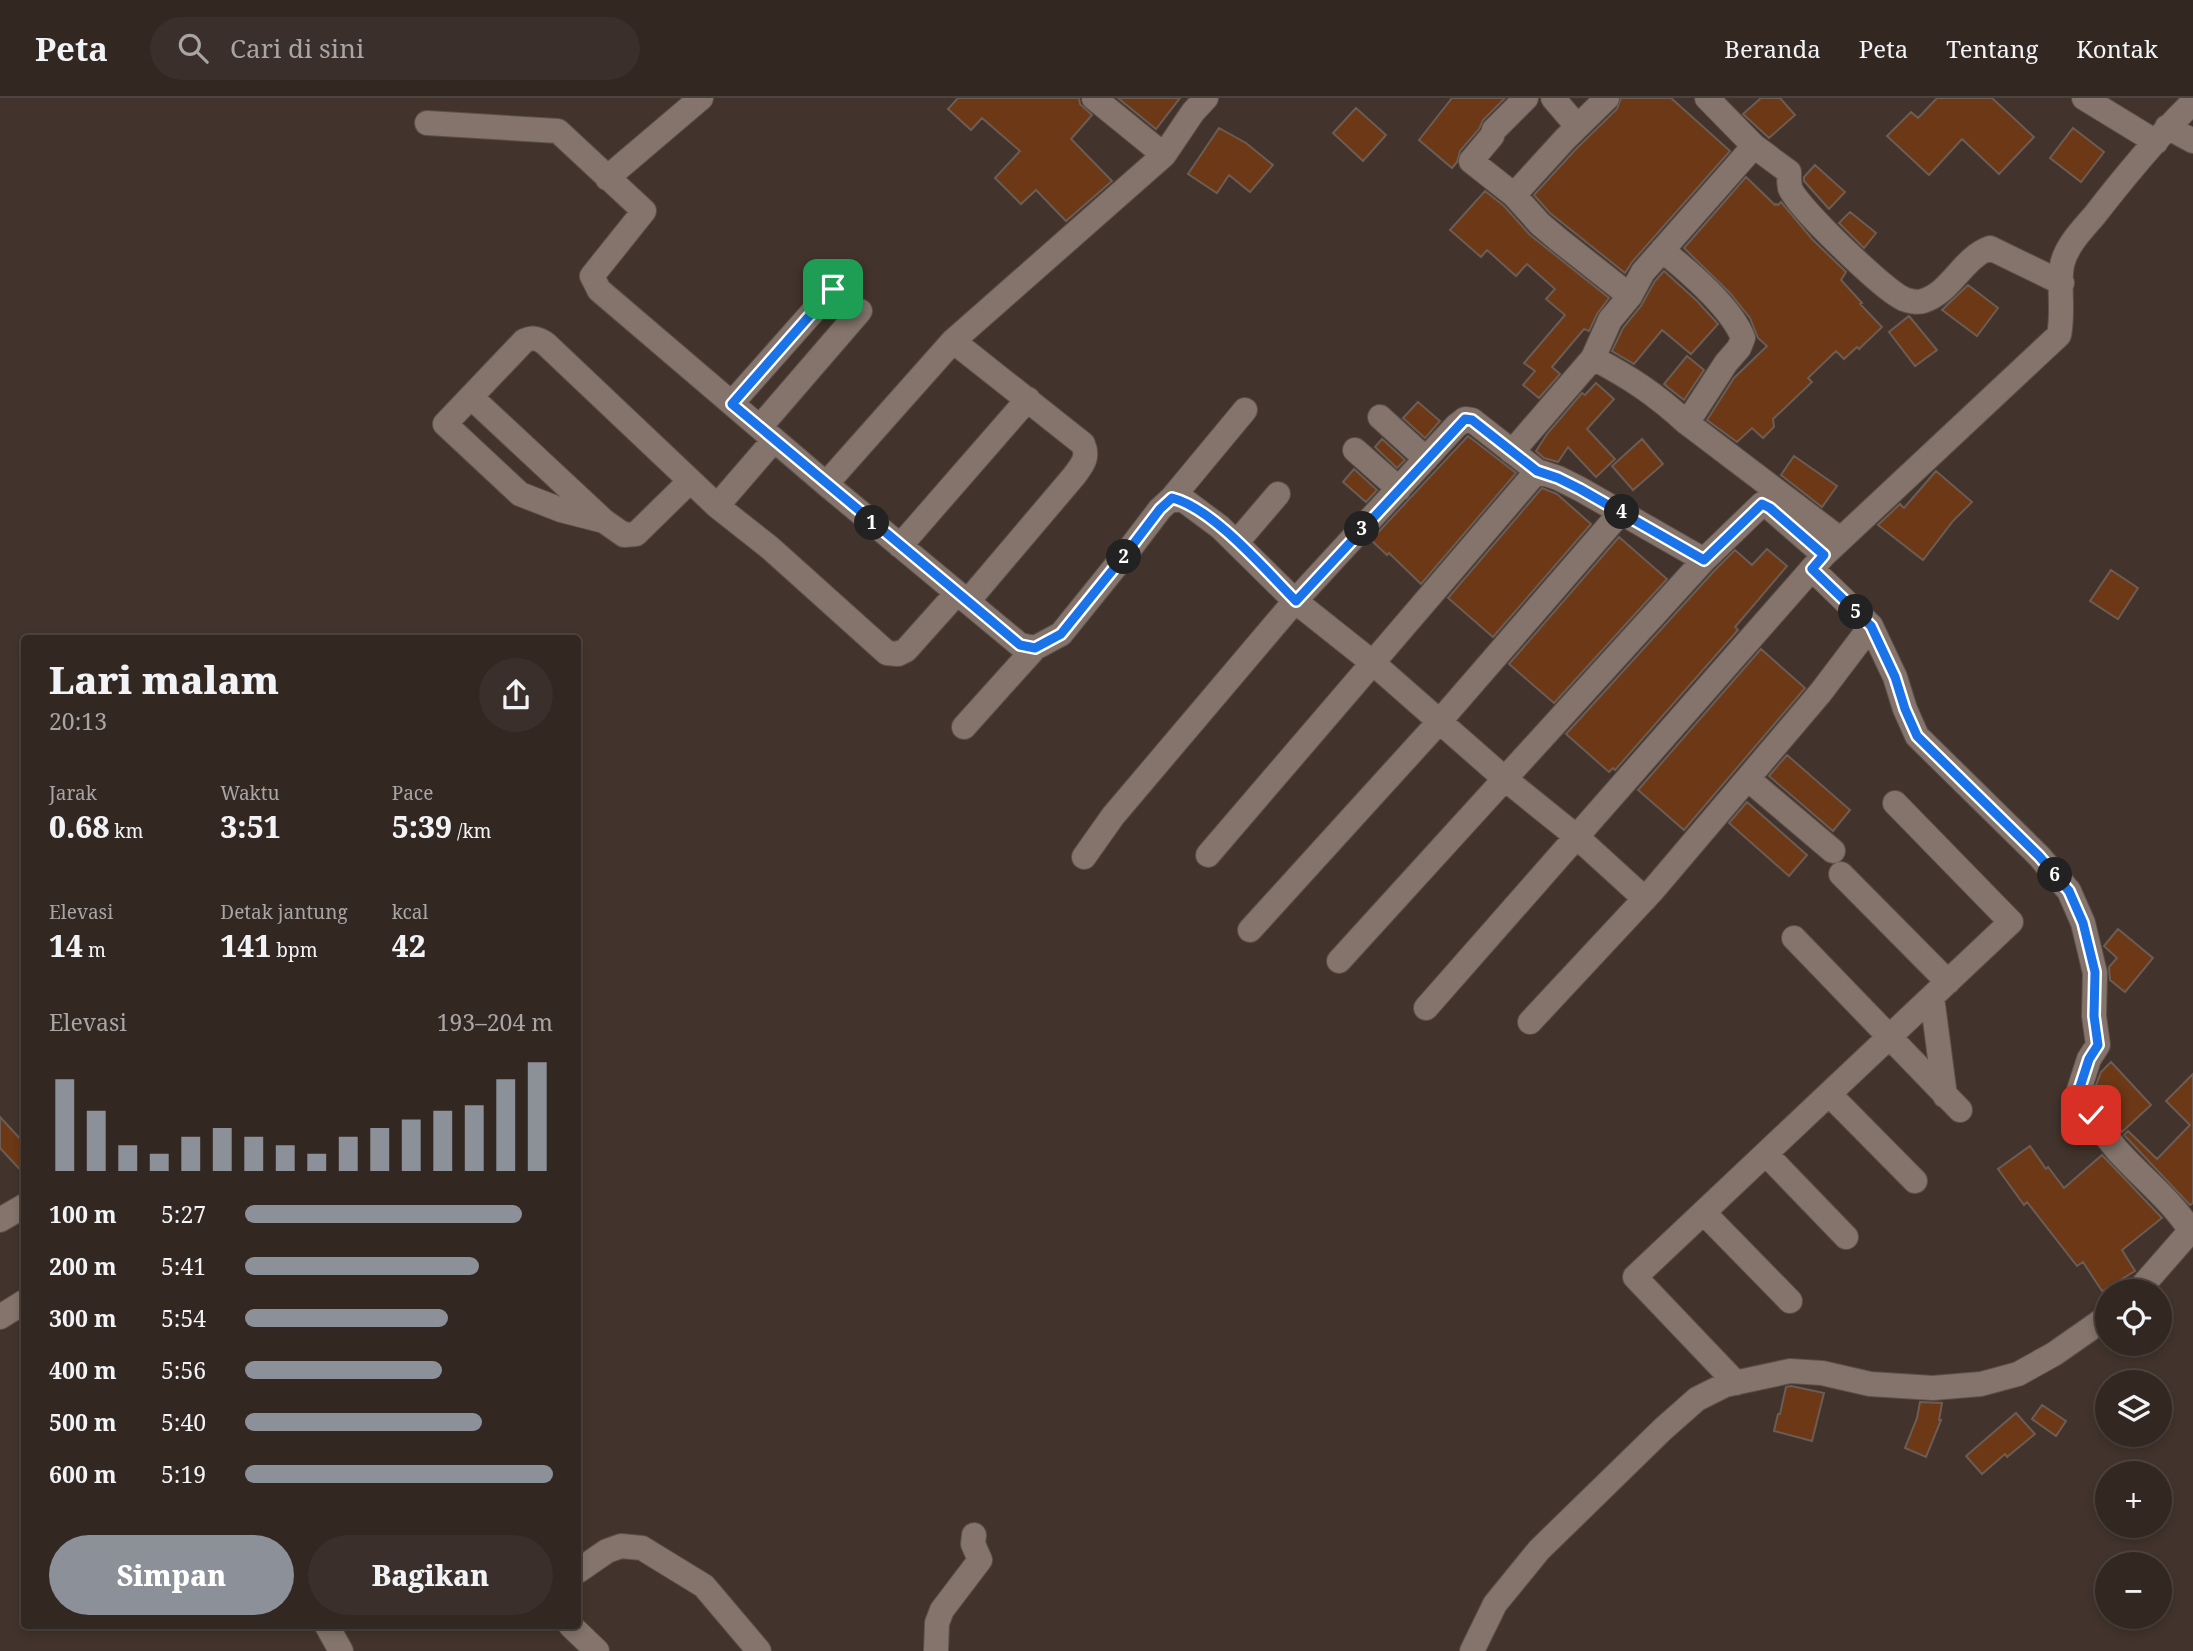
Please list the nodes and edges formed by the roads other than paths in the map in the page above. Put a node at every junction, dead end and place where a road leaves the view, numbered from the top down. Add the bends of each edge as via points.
1 (701, 98) edge
2 (1094, 98) edge
3 (1206, 98) edge
4 (1526, 98) edge
5 (1553, 98) edge
6 (1607, 98) edge
7 (2084, 98) edge
8 (1713, 99) edge
9 (2193, 102) edge
10 (427, 122) dead end
11 (1577, 127) junction
12 (2161, 134) junction
13 (2193, 141) edge
14 (1754, 146) junction
15 (1164, 155) junction
16 (607, 178) junction
17 (1514, 195) junction
18 (1662, 250) junction
19 (2062, 283) junction
20 (833, 289) dead end
21 (1630, 296) junction
22 (860, 311) dead end
23 (953, 341) junction
24 (1593, 358) junction
25 (471, 397) junction
26 (1028, 399) junction
27 (732, 404) junction
28 (1245, 410) dead end
29 (1380, 417) dead end
30 (1687, 422) junction
31 (767, 433) junction
32 (1355, 450) dead end
33 (1512, 452) junction
34 (1426, 459) junction
35 (546, 467) junction
36 (1537, 471) junction
37 (690, 481) junction
38 (826, 484) junction
39 (1399, 489) junction
40 (520, 494) junction
41 (1278, 494) dead end
42 (1172, 498) junction
43 (717, 506) junction
44 (1621, 512) junction
45 (604, 521) junction
46 (1237, 542) junction
47 (900, 546) junction
48 (1825, 554) junction
49 (1704, 560) junction
50 (962, 597) junction
51 (1296, 601) junction
52 (1871, 626) junction
53 (1035, 648) junction
54 (1373, 663) junction
55 (1439, 722) junction
56 (964, 727) dead end
57 (1505, 779) junction
58 (1748, 779) junction
59 (1895, 803) dead end
60 (1577, 837) junction
61 (1208, 855) dead end
62 (1084, 857) dead end
63 (1645, 899) junction
64 (1250, 930) dead end
65 (1794, 938) dead end
66 (1339, 961) dead end
67 (1940, 989) junction
68 (1426, 1008) dead end
69 (1530, 1021) dead end
70 (1890, 1037) junction
71 (1829, 1094) junction
72 (1766, 1154) junction
73 (1915, 1181) dead end
74 (21, 1208) edge
75 (1704, 1213) junction
76 (0, 1220) edge
77 (2192, 1230) edge
78 (1846, 1237) dead end
79 (2149, 1279) edge
80 (1790, 1301) dead end
81 (21, 1305) edge
82 (0, 1317) edge
83 (2095, 1325) edge
84 (1736, 1383) junction
85 (974, 1535) dead end
86 (581, 1569) edge
87 (329, 1629) edge
88 (574, 1629) edge
89 (341, 1651) edge
90 (597, 1651) edge
91 (759, 1651) edge
92 (936, 1651) edge
93 (1472, 1651) edge

1 - 16 street
2 - 15 street
3 - 15 street
4 - 17 street via 1471,161
5 - 11 street
6 - 11 street
7 - 12 street
8 - 14 street
9 - 12 street
10 - 16 street via 558,131
11 - 17 street
12 - 13 street
12 - 19 street via 2070,247 2062,265
14 - 18 street
14 - 19 street via 1789,172 1790,188 1832,237 1902,299 1921,302 1943,291 1977,253 1990,248
15 - 23 street
16 - 27 street via 644,211 592,276 599,290
17 - 21 street via 1559,240
18 - 21 street
18 - 30 street via 1702,286 1743,338
19 - 48 street via 2059,335
20 - 27 street
21 - 24 street via 1611,320
22 - 31 street
23 - 26 street
23 - 38 street
24 - 30 street via 1635,380
24 - 33 street
25 - 35 street
25 - 37 street via 524,341 540,340
25 - 40 street via 445,424
26 - 47 street
26 - 50 street via 1083,444 1085,461
27 - 31 street
28 - 42 street
29 - 34 street
30 - 48 street
31 - 38 street
31 - 43 street
32 - 39 street
33 - 34 street via 1465,419
33 - 36 street
34 - 39 street
35 - 40 street
35 - 45 street
36 - 44 street
36 - 54 street
37 - 43 street
37 - 45 street via 636,534 624,534
38 - 47 street
39 - 51 street
40 - 45 street
41 - 46 street
42 - 46 street via 1185,501
42 - 53 street via 1061,634
43 - 50 street via 887,653 906,650
44 - 49 street
44 - 55 street
46 - 51 street
47 - 50 street
48 - 49 street via 1762,504
48 - 52 street
48 - 60 street
49 - 57 street
50 - 53 street via 1020,645
51 - 54 street
51 - 62 street via 1113,816
52 - 58 street
52 - 77 street via 1917,736 2069,891 2083,923 2095,972 2098,1045 2079,1090 2104,1135
53 - 56 street
54 - 55 street
54 - 61 street
55 - 57 street
55 - 64 street
57 - 60 street
57 - 66 street
58 - 63 street
58 - 67 street via 1837,862
59 - 67 street via 2011,922
60 - 63 street
60 - 68 street
63 - 69 street
65 - 70 street
67 - 70 street
67 - 70 street via 1952,1103
70 - 71 street
71 - 72 street
71 - 73 street
72 - 75 street
72 - 78 street
74 - 76 street
75 - 80 street
75 - 84 street via 1635,1277
77 - 79 street
81 - 82 street
83 - 84 street via 2018,1374 1981,1384 1933,1388 1870,1384 1790,1371
84 - 93 street via 1696,1399 1539,1550 1495,1604
85 - 92 street via 980,1560 942,1610
86 - 91 street via 614,1548 642,1548 704,1586
87 - 89 street
88 - 90 street

